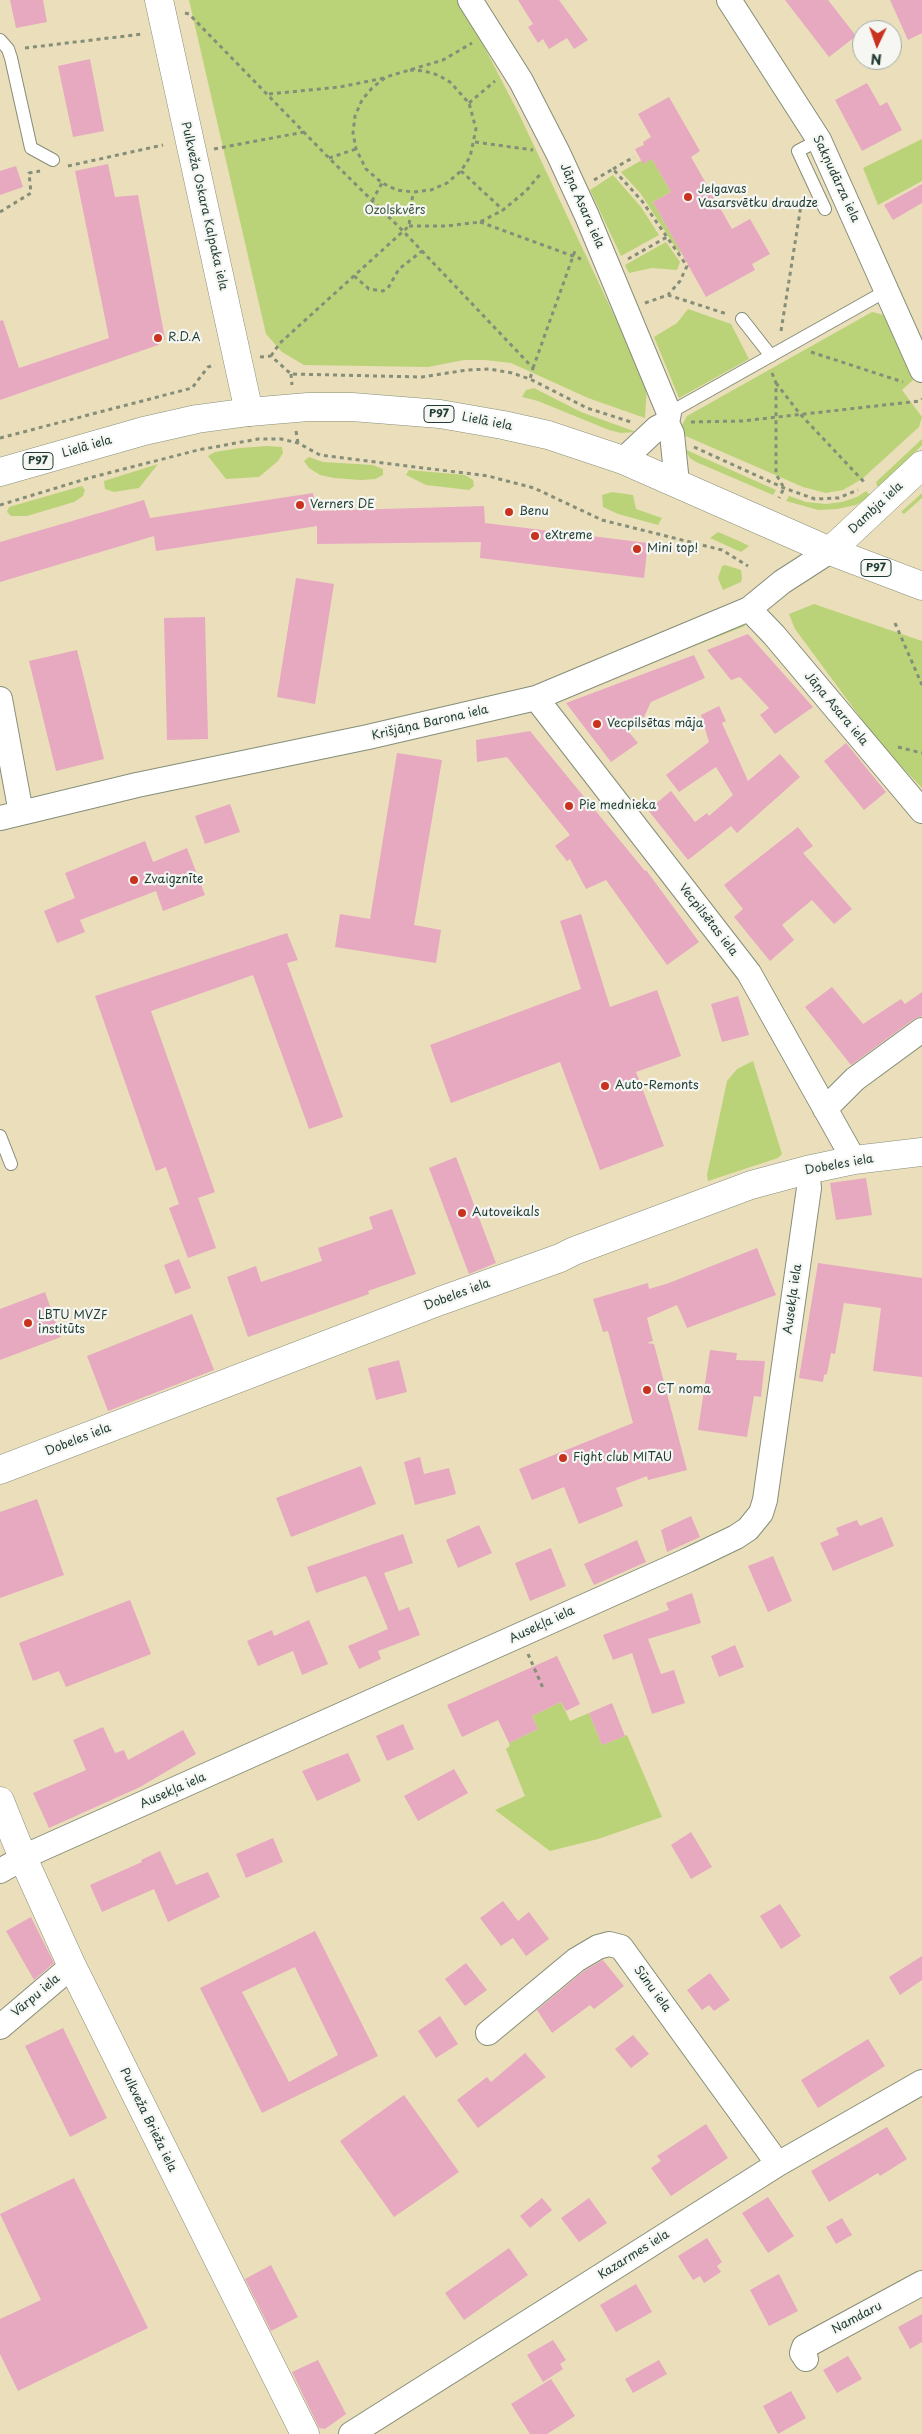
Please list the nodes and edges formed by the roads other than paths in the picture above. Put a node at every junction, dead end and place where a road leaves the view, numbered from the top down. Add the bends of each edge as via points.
1 (159, 0) edge
2 (470, 0) edge
3 (729, 0) edge
4 (0, 40) edge
5 (819, 140) junction
6 (58, 164) road end
7 (825, 209) dead end
8 (886, 290) junction
9 (742, 319) road end
10 (772, 355) junction
11 (915, 377) edge
12 (249, 412) junction
13 (671, 415) junction
14 (623, 460) junction
15 (922, 465) edge
16 (0, 472) edge
17 (677, 484) junction
18 (830, 551) junction
19 (922, 586) edge
20 (749, 609) junction
21 (536, 698) junction
22 (0, 699) edge
23 (922, 811) edge
24 (10, 816) edge
25 (922, 1030) edge
26 (825, 1109) junction
27 (0, 1136) edge
28 (922, 1152) edge
29 (854, 1160) junction
30 (11, 1164) dead end
31 (807, 1170) junction
32 (0, 1470) edge
33 (0, 1801) edge
34 (11, 1864) edge
35 (72, 1966) junction
36 (0, 2026) edge
37 (488, 2033) dead end
38 (922, 2083) edge
39 (778, 2164) junction
40 (922, 2284) edge
41 (806, 2358) dead end
42 (305, 2434) edge
43 (351, 2434) edge

1 - 12 street, Pulkveža Oskara Kalpaka iela
2 - 13 street, Jāņa Asara iela via 512,67 558,153
3 - 5 street, Sakņudārza iela
4 - 6 lane via 11,58 32,148
5 - 7 lane via 798,151
5 - 8 street, Sakņudārza iela
8 - 10 lane
8 - 11 street, Sakņudārza iela
9 - 10 lane
10 - 13 lane
12 - 14 street, Lielā iela / P97 via 352,407 440,414 548,435
12 - 16 street, Lielā iela / P97 via 144,431
13 - 14 street
13 - 17 street, Jāņa Asara iela
14 - 17 street, Lielā iela / P97
15 - 18 street, Dambja iela
17 - 18 street, Lielā iela / P97
18 - 19 street, Lielā iela / P97
18 - 20 street, Krišjāņa Barona iela via 782,582
20 - 21 street, Krišjāņa Barona iela
20 - 23 street, Jāņa Asara iela
21 - 24 street, Krišjāņa Barona iela
21 - 26 street, Vecpilsētas iela via 749,973
22 - 24 street
25 - 26 street via 855,1079
26 - 29 street, Vecpilsētas iela
27 - 30 lane
28 - 29 street, Dobeles iela
29 - 31 street, Dobeles iela
31 - 32 street, Dobeles iela via 751,1185 440,1300
31 - 34 street, Ausekļa iela via 809,1188 765,1500 761,1513 748,1529 520,1636
33 - 34 street, Pulkveža Brieža iela
34 - 35 street, Pulkveža Brieža iela
35 - 36 street, Vārpu iela
35 - 42 street, Pulkveža Brieža iela
37 - 39 street, Sūnu iela via 576,1960 609,1944 621,1948
38 - 39 street, Kazarmes iela
39 - 43 street, Kazarmes iela
40 - 41 street, Namdaru via 804,2347 802,2353

